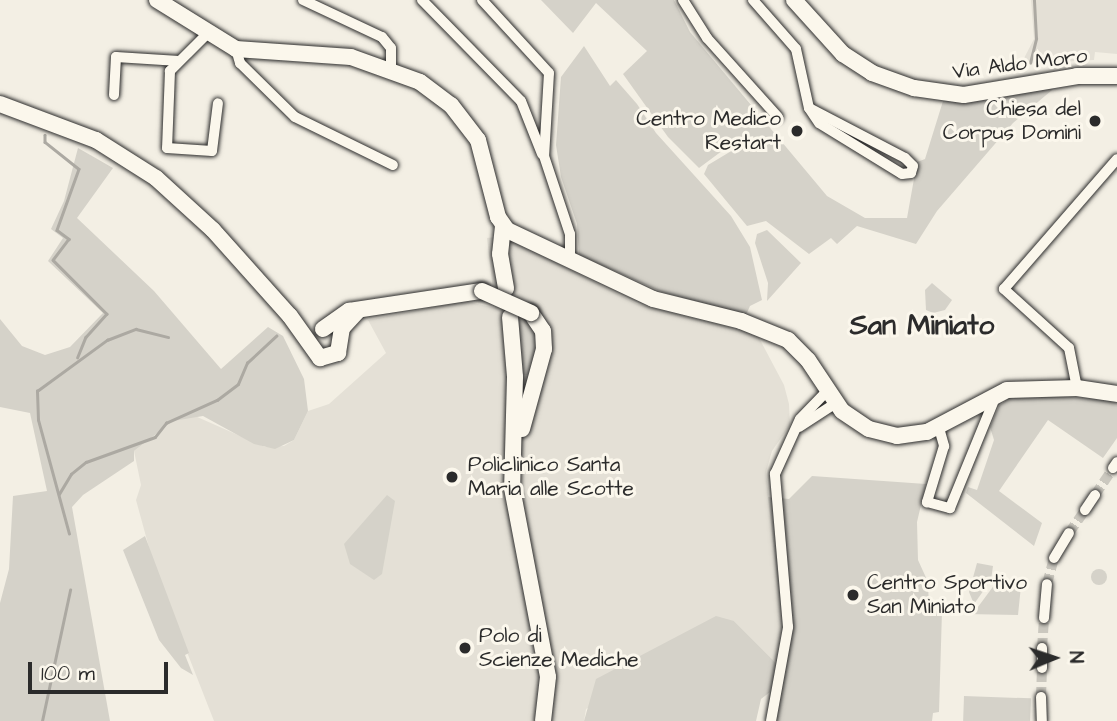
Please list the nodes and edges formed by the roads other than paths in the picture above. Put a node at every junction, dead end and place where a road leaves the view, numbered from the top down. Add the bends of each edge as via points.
1 (157, 0) edge
2 (303, 0) edge
3 (422, 0) edge
4 (482, 0) edge
5 (683, 0) edge
6 (753, 0) edge
7 (794, 0) edge
8 (210, 31) junction
9 (236, 49) junction
10 (179, 61) junction
11 (391, 69) junction
12 (1117, 76) edge
13 (114, 94) dead end
14 (218, 103) dead end
15 (1, 105) edge
16 (809, 108) junction
17 (778, 117) dead end
18 (544, 156) junction
19 (1117, 159) edge
20 (393, 165) dead end
21 (503, 226) junction
22 (518, 237) junction
23 (570, 261) junction
24 (357, 312) junction
25 (510, 317) dead end
26 (317, 335) junction
27 (340, 338) junction
28 (533, 382) junction
29 (1077, 388) junction
30 (515, 390) junction
31 (996, 393) junction
32 (1117, 394) edge
33 (832, 397) junction
34 (973, 406) junction
35 (983, 424) junction
36 (939, 428) junction
37 (512, 471) junction
38 (1095, 495) tunnel mouth
39 (1085, 510) tunnel mouth
40 (1069, 533) tunnel mouth
41 (1054, 558) tunnel mouth
42 (1047, 584) tunnel mouth
43 (1044, 618) tunnel mouth
44 (1042, 648) tunnel mouth
45 (1042, 668) tunnel mouth
46 (1041, 697) tunnel mouth
47 (543, 721) edge
48 (771, 721) edge
49 (1042, 721) edge

1 - 8 street
2 - 11 street via 382,37 391,48
3 - 18 street via 521,101
4 - 18 street via 548,71
5 - 17 street via 707,38
6 - 16 street via 796,48
7 - 12 street, Via Aldo Moro via 853,62 914,88 964,95 1077,76
8 - 9 street
8 - 10 street
9 - 11 street via 342,56
9 - 20 street via 239,62 295,117
10 - 13 street via 116,57
10 - 14 street via 169,75 168,148 212,151
11 - 21 street via 435,92 468,125 485,156
15 - 26 street via 75,130 143,169 214,230 289,316
16 - 16 street via 819,123 902,174 911,173 913,166 905,159
18 - 23 street via 570,234
19 - 29 street via 1004,289 1069,348
21 - 22 street
21 - 22 street via 500,254 506,288 509,253
22 - 23 street
23 - 33 street via 663,303 741,321 778,335 805,355
24 - 26 street via 339,315
24 - 27 street via 345,322
24 - 28 street, bridge via 482,291 531,313 544,339
25 - 30 street
26 - 27 street
26 - 27 street via 316,356 330,359 340,350
28 - 30 street via 521,393
28 - 37 street via 520,456
29 - 31 street
29 - 32 street
30 - 37 street
31 - 34 street
31 - 35 street
33 - 36 street via 860,424 884,434 910,436
33 - 48 street via 807,409 792,433 774,481 788,627
34 - 35 street
34 - 36 street
35 - 36 street via 950,508 928,502 944,446
37 - 47 street via 514,506 548,677
38 - 39 street
40 - 41 street
42 - 43 street
44 - 45 street
46 - 49 street

